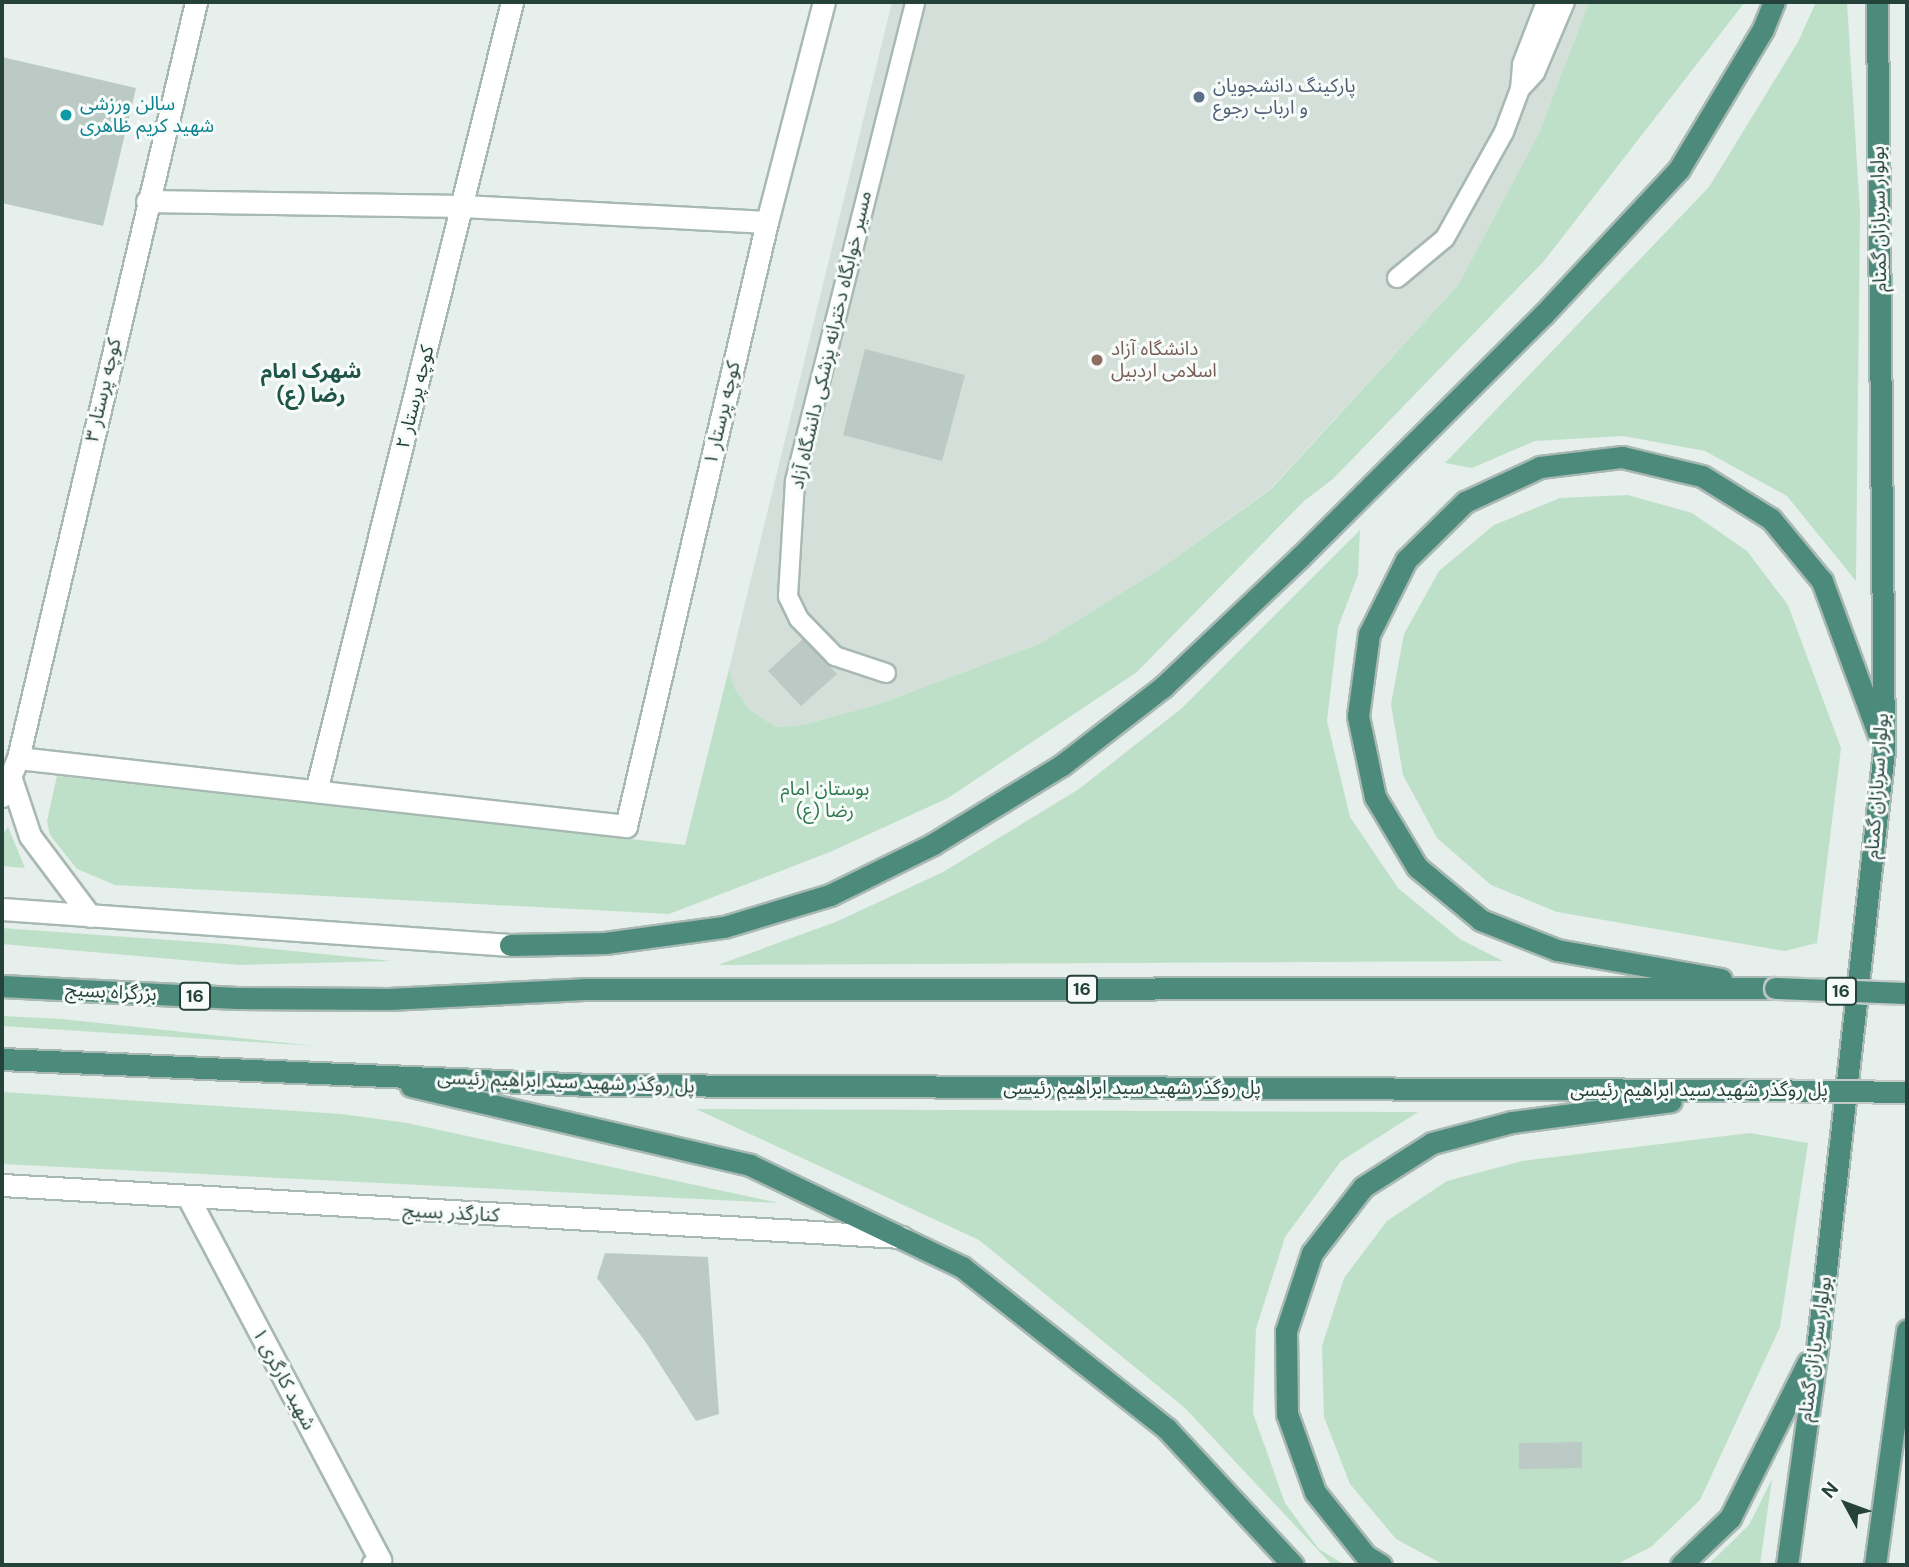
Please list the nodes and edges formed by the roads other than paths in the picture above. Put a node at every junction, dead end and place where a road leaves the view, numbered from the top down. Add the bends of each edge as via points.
1 (195, 2) edge
2 (512, 2) edge
3 (824, 2) edge
4 (915, 2) edge
5 (1546, 2) edge
6 (1565, 2) edge
7 (1774, 2) edge
8 (1877, 2) edge
9 (1520, 89) junction
10 (147, 201) junction
11 (463, 206) junction
12 (767, 222) junction
13 (1397, 278) dead end
14 (886, 673) dead end
15 (1884, 751) junction
16 (18, 758) junction
17 (7, 788) edge
18 (316, 791) junction
19 (2, 909) edge
20 (90, 916) junction
21 (510, 945) joint
22 (2, 986) edge
23 (1775, 988) junction
24 (1907, 993) edge
25 (2, 1059) edge
26 (358, 1074) junction
27 (1750, 1090) junction
28 (1907, 1092) edge
29 (2, 1185) edge
30 (188, 1197) junction
31 (901, 1237) junction
32 (1907, 1330) edge
33 (1818, 1341) junction
34 (1906, 1356) edge
35 (1693, 1557) edge
36 (376, 1563) edge
37 (1293, 1565) edge
38 (1381, 1565) edge
39 (1681, 1565) edge
40 (1787, 1565) edge
41 (1875, 1565) edge

1 - 10 street, کوچه پرستار ۳
2 - 11 street, کوچه پرستار ۲
3 - 12 street, کوچه پرستار ۱
4 - 14 lane, مسیر خوابگاه دخترانه پزشکی دانشگاه آزاد via 795,481 788,596 799,619 835,656
5 - 9 lane via 1522,64
6 - 9 lane via 1535,73
7 - 21 highway via 1763,29 1679,169 1544,314 1163,687 1062,765 933,844 830,895 724,927 605,943
8 - 15 highway, بولوار سربازان گمنام
9 - 13 lane via 1504,132 1445,238
10 - 11 street
10 - 16 street, کوچه پرستار ۳
11 - 12 street
11 - 18 street, کوچه پرستار ۲
12 - 18 street, کوچه پرستار ۱ via 626,826
15 - 23 highway via 1822,581 1771,519 1702,476 1622,457 1540,467 1465,502 1406,560 1369,634 1359,716 1375,797 1417,867 1481,920 1558,950
15 - 33 highway, بولوار سربازان گمنام
16 - 17 street, کوچه پرستار ۳
16 - 18 street
17 - 20 street via 30,836
19 - 20 street
20 - 21 street
22 - 23 highway, بزرگراه بسیج / 16 via 237,998 389,999 584,989
23 - 24 highway, 16, bridge
25 - 26 highway
26 - 27 highway, پل روگذر شهید سید ابراهیم رئیسی via 590,1085
26 - 31 highway via 750,1165
27 - 28 highway, پل روگذر شهید سید ابراهیم رئیسی, bridge
27 - 38 highway via 1512,1122 1432,1143 1363,1188 1346,1209 1312,1253 1286,1331 1287,1414 1315,1492 1366,1556
29 - 30 street, کنارگذر بسیج
30 - 31 street, کنارگذر بسیج
30 - 36 street, شهید کارگری ۱
31 - 37 highway via 962,1267 1167,1429
32 - 34 highway
33 - 35 highway via 1730,1518
33 - 40 highway, بولوار سربازان گمنام
34 - 41 highway
35 - 39 highway

